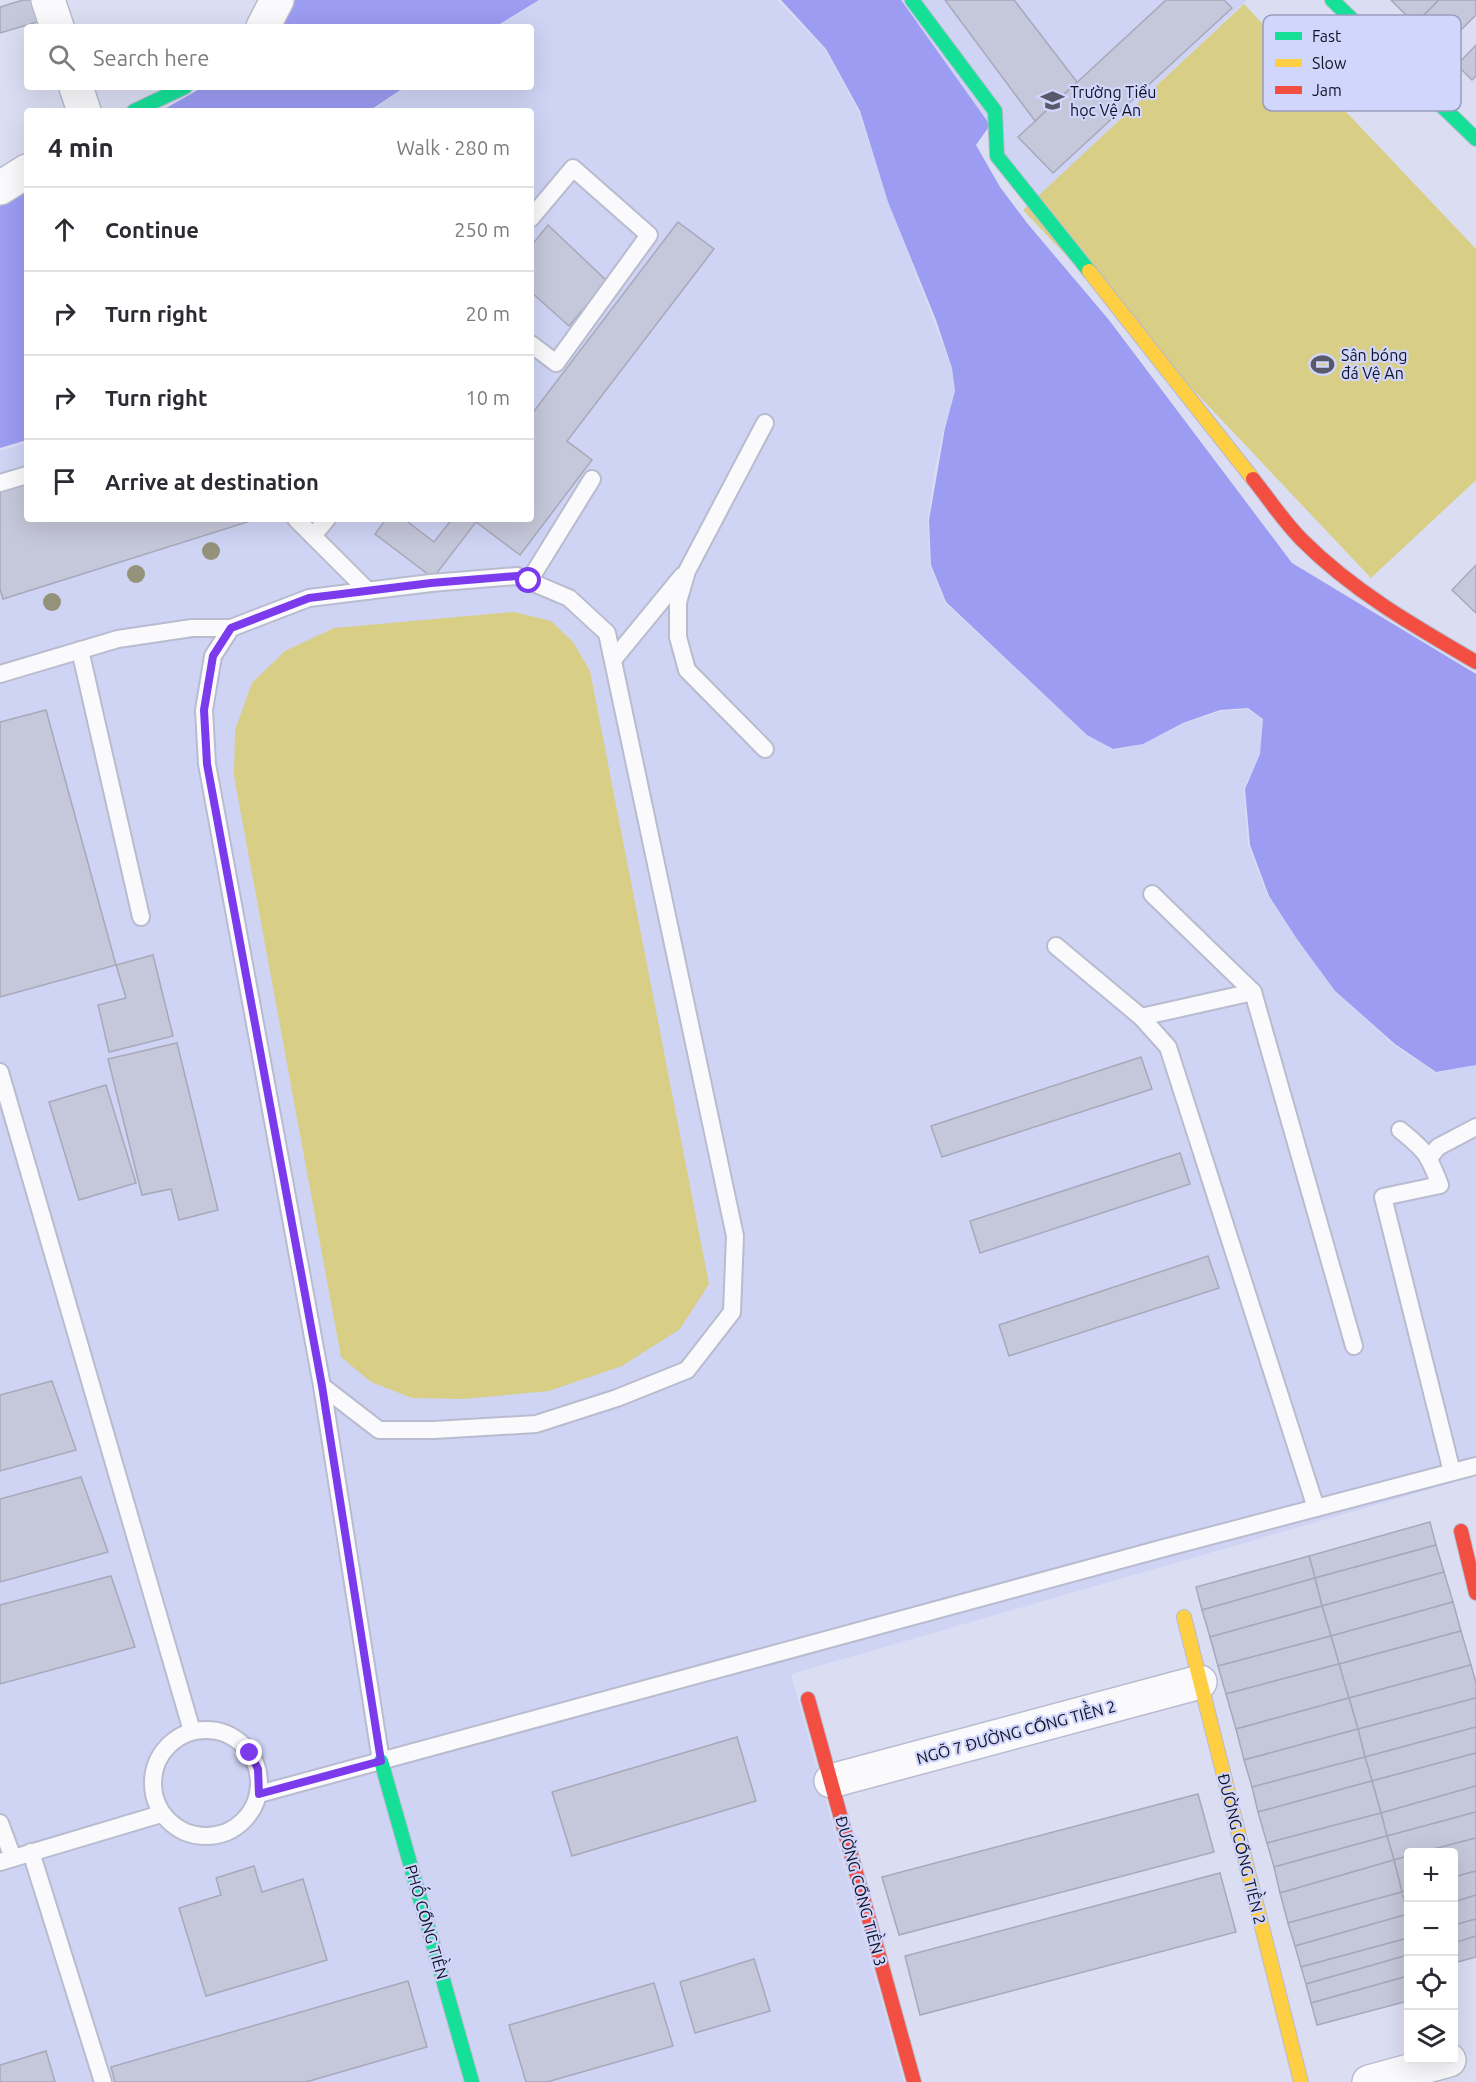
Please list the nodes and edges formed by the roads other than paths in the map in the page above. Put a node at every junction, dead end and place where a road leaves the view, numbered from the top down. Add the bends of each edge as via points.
1 (48, 0) edge
2 (277, 0) edge
3 (912, 0) edge
4 (1332, 0) edge
5 (1348, 15) edge
6 (56, 24) edge
7 (265, 24) edge
8 (77, 90) edge
9 (179, 90) edge
10 (83, 108) edge
11 (140, 108) edge
12 (1447, 111) edge
13 (1476, 139) edge
14 (24, 173) edge
15 (0, 188) edge
16 (534, 214) edge
17 (534, 346) edge
18 (765, 423) dead end
19 (24, 476) edge
20 (592, 479) dead end
21 (0, 483) edge
22 (299, 522) edge
23 (324, 522) edge
24 (312, 536) junction
25 (687, 571) junction
26 (529, 581) junction
27 (368, 591) junction
28 (231, 628) junction
29 (80, 650) junction
30 (613, 660) junction
31 (1476, 662) edge
32 (0, 674) edge
33 (765, 749) dead end
34 (1152, 894) dead end
35 (141, 917) dead end
36 (1056, 946) dead end
37 (1253, 992) junction
38 (1142, 1017) junction
39 (0, 1072) edge
40 (1476, 1127) edge
41 (1400, 1130) dead end
42 (1430, 1157) junction
43 (1354, 1346) dead end
44 (322, 1386) junction
45 (1476, 1466) edge
46 (1452, 1472) junction
47 (1316, 1508) junction
48 (1461, 1531) dead end
49 (1476, 1593) edge
50 (1184, 1617) dead end
51 (1200, 1682) junction
52 (808, 1699) dead end
53 (192, 1731) junction
54 (381, 1761) junction
55 (831, 1781) junction
56 (259, 1794) junction
57 (161, 1814) junction
58 (0, 1823) edge
59 (31, 1852) junction
60 (6, 1860) edge
61 (1476, 2052) edge
62 (1458, 2057) edge
63 (1433, 2064) edge
64 (103, 2082) edge
65 (472, 2082) edge
66 (914, 2082) edge
67 (1301, 2082) edge
68 (1369, 2082) edge

1 - 6 street
2 - 7 street
3 - 31 street via 995,111 997,156 1301,539 1342,577 1397,616
4 - 5 street
8 - 10 street
9 - 11 street
12 - 13 street
14 - 15 street
16 - 17 lane via 573,168 649,235 556,363
18 - 25 lane
19 - 21 lane
20 - 26 lane
22 - 24 lane
23 - 24 lane
24 - 27 lane
25 - 30 lane
25 - 33 lane via 678,602 678,637 687,670
26 - 27 lane via 517,576
26 - 30 lane via 568,598 607,633
27 - 28 lane via 309,598
28 - 29 lane via 181,629 118,639
28 - 44 lane via 213,656 204,710 207,764
29 - 32 lane
29 - 35 lane
30 - 44 lane via 735,1236 732,1312 687,1370 536,1424 379,1430
34 - 37 lane
36 - 38 lane
37 - 38 lane
37 - 43 lane
38 - 47 lane via 1168,1047
39 - 53 lane
40 - 42 lane via 1437,1147
41 - 42 lane
42 - 46 lane via 1440,1185 1383,1197
44 - 54 lane
45 - 46 lane
46 - 47 lane
47 - 54 lane
48 - 49 street
50 - 51 street, ĐƯỜNG CỔNG TIỀN 2
51 - 55 street, NGÕ 7 ĐƯỜNG CỔNG TIỀN 2
51 - 67 street, ĐƯỜNG CỔNG TIỀN 2
52 - 55 street, ĐƯỜNG CỔNG TIỀN 3
53 - 56 lane via 220,1731 237,1739 258,1769
53 - 57 lane via 175,1739 162,1752 153,1775 153,1794
54 - 56 lane
54 - 65 street, PHỐ CỔNG TIỀN
55 - 66 street, ĐƯỜNG CỔNG TIỀN 3
56 - 57 lane via 244,1822 229,1832 210,1837 191,1835
57 - 59 lane
58 - 60 lane
59 - 60 lane
59 - 64 lane
61 - 62 street
63 - 68 street

